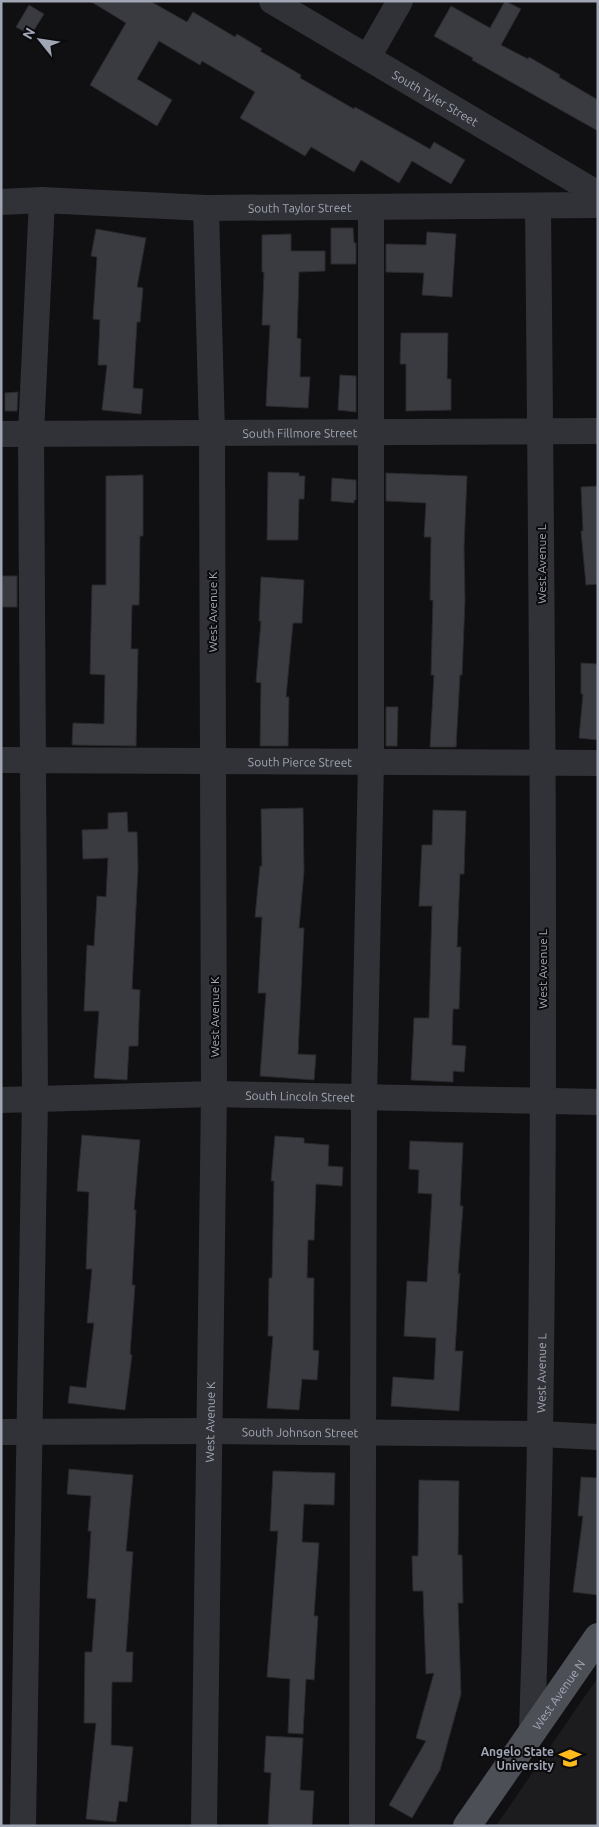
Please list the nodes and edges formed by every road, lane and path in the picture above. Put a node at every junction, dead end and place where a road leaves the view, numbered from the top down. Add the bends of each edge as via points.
1 (272, 1) edge
2 (400, 1) edge
3 (368, 57) junction
4 (598, 194) edge
5 (42, 200) junction
6 (1, 202) edge
7 (598, 205) edge
8 (538, 206) junction
9 (371, 207) junction
10 (206, 208) junction
11 (540, 430) junction
12 (598, 431) edge
13 (370, 432) junction
14 (212, 433) junction
15 (1, 434) edge
16 (31, 434) junction
17 (1, 760) edge
18 (32, 761) junction
19 (371, 762) junction
20 (543, 762) junction
21 (212, 763) junction
22 (598, 763) edge
23 (214, 1094) junction
24 (364, 1098) junction
25 (35, 1099) junction
26 (1, 1100) edge
27 (542, 1101) junction
28 (598, 1102) edge
29 (210, 1431) junction
30 (1, 1432) edge
31 (28, 1432) junction
32 (364, 1432) junction
33 (540, 1434) junction
34 (598, 1437) edge
35 (598, 1637) edge
36 (532, 1732) junction
37 (23, 1826) edge
38 (204, 1826) edge
39 (362, 1826) edge
40 (467, 1826) edge

1 - 3 street, South Tyler Street
2 - 3 street
3 - 4 street, South Tyler Street
5 - 6 street, South Taylor Street
5 - 10 street, South Taylor Street
5 - 16 street
7 - 8 street, South Taylor Street
8 - 9 street, South Taylor Street
8 - 11 street, West Avenue L
9 - 10 street, South Taylor Street
9 - 13 street
10 - 14 street, West Avenue K
11 - 12 street, South Fillmore Street
11 - 13 street, South Fillmore Street
11 - 20 street, West Avenue L
13 - 14 street, South Fillmore Street
13 - 19 street
14 - 16 street, South Fillmore Street
14 - 21 street, West Avenue K
15 - 16 street, South Fillmore Street
16 - 18 street
17 - 18 street, South Pierce Street
18 - 21 street, South Pierce Street
18 - 25 street
19 - 20 street, South Pierce Street
19 - 21 street, South Pierce Street
19 - 24 street
20 - 22 street, South Pierce Street
20 - 27 street, West Avenue L
21 - 23 street, West Avenue K
23 - 24 street, South Lincoln Street
23 - 25 street, South Lincoln Street
23 - 29 street, West Avenue K
24 - 27 street, South Lincoln Street
24 - 32 street
25 - 26 street, South Lincoln Street
25 - 31 street
27 - 28 street, South Lincoln Street
27 - 33 street, West Avenue L
29 - 31 street, South Johnson Street
29 - 32 street, South Johnson Street
29 - 38 street, West Avenue K
30 - 31 street, South Johnson Street
31 - 37 street
32 - 33 street, South Johnson Street
32 - 39 street
33 - 34 street, South Johnson Street
33 - 36 street, West Avenue L
35 - 36 main road, West Avenue N
36 - 40 main road, West Avenue N

